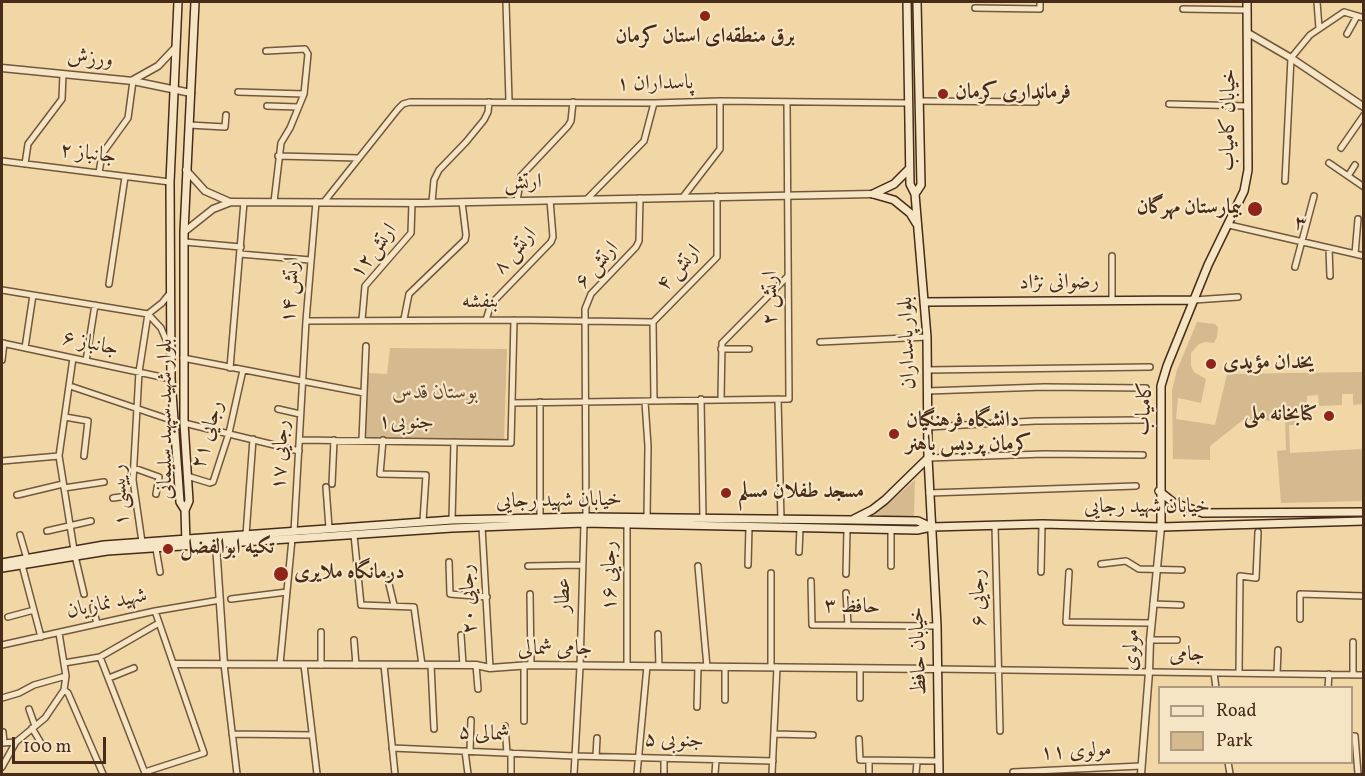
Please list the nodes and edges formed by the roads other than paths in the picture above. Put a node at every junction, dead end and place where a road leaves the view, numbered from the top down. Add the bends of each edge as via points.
1 (178, 2) edge
2 (195, 2) edge
3 (506, 2) edge
4 (907, 2) edge
5 (917, 2) edge
6 (1040, 2) edge
7 (1317, 2) edge
8 (1247, 6) edge
9 (975, 8) dead end
10 (1183, 9) dead end
11 (1360, 17) edge
12 (1319, 28) junction
13 (1248, 33) junction
14 (1347, 34) dead end
15 (176, 47) junction
16 (266, 51) dead end
17 (1291, 58) junction
18 (2, 68) edge
19 (63, 74) junction
20 (133, 81) junction
21 (174, 90) junction
22 (238, 92) dead end
23 (191, 93) junction
24 (304, 94) junction
25 (720, 100) junction
26 (509, 101) junction
27 (919, 101) junction
28 (489, 102) junction
29 (573, 102) junction
30 (1036, 102) dead end
31 (654, 103) junction
32 (787, 103) junction
33 (908, 103) junction
34 (1169, 104) dead end
35 (267, 106) dead end
36 (1247, 106) junction
37 (298, 107) junction
38 (1364, 107) edge
39 (226, 115) dead end
40 (1364, 115) edge
41 (189, 124) junction
42 (1341, 148) dead end
43 (278, 156) junction
44 (358, 158) junction
45 (2, 161) edge
46 (1329, 163) dead end
47 (25, 164) junction
48 (1355, 165) dead end
49 (186, 169) junction
50 (909, 169) junction
51 (99, 173) junction
52 (1348, 176) junction
53 (125, 177) junction
54 (1285, 181) dead end
55 (170, 182) junction
56 (1364, 187) edge
57 (873, 194) junction
58 (915, 194) junction
59 (717, 196) junction
60 (1314, 196) dead end
61 (683, 197) junction
62 (789, 197) junction
63 (640, 198) junction
64 (550, 200) junction
65 (587, 200) junction
66 (517, 201) junction
67 (231, 202) junction
68 (244, 202) junction
69 (274, 202) junction
70 (316, 202) junction
71 (324, 202) junction
72 (432, 202) junction
73 (462, 202) junction
74 (412, 203) junction
75 (1358, 219) dead end
76 (1229, 225) junction
77 (918, 226) junction
78 (184, 232) junction
79 (185, 242) junction
80 (1301, 242) junction
81 (241, 247) junction
82 (1329, 248) junction
83 (240, 254) junction
84 (1355, 254) junction
85 (1112, 256) dead end
86 (1364, 256) edge
87 (310, 260) junction
88 (1295, 267) dead end
89 (788, 276) junction
90 (1330, 276) dead end
91 (109, 284) dead end
92 (2, 290) edge
93 (171, 292) junction
94 (33, 295) junction
95 (1238, 297) dead end
96 (1112, 300) junction
97 (1194, 300) junction
98 (924, 302) junction
99 (95, 306) junction
100 (148, 314) junction
101 (404, 319) junction
102 (362, 320) junction
103 (486, 320) junction
104 (514, 320) junction
105 (306, 321) junction
106 (586, 321) junction
107 (653, 322) junction
108 (927, 337) junction
109 (820, 342) dead end
110 (3, 343) edge
111 (366, 346) dead end
112 (721, 346) junction
113 (25, 348) junction
114 (749, 349) dead end
115 (171, 353) junction
116 (73, 358) junction
117 (183, 358) junction
118 (2, 360) edge
119 (86, 361) junction
120 (1150, 367) dead end
121 (230, 368) junction
122 (243, 370) junction
123 (927, 370) junction
124 (139, 372) junction
125 (171, 379) junction
126 (303, 379) junction
127 (70, 386) junction
128 (1146, 388) dead end
129 (927, 391) junction
130 (364, 393) junction
131 (701, 399) junction
132 (721, 399) junction
133 (778, 399) junction
134 (654, 401) junction
135 (540, 402) junction
136 (585, 402) junction
137 (645, 402) junction
138 (512, 403) junction
139 (138, 409) junction
140 (278, 409) dead end
141 (300, 414) junction
142 (65, 417) junction
143 (1143, 420) dead end
144 (174, 421) junction
145 (184, 423) junction
146 (928, 426) junction
147 (229, 433) junction
148 (253, 440) junction
149 (300, 440) junction
150 (334, 440) junction
151 (362, 440) junction
152 (383, 440) junction
153 (454, 442) junction
154 (299, 451) junction
155 (1143, 454) dead end
156 (59, 456) junction
157 (84, 456) dead end
158 (928, 458) junction
159 (2, 461) edge
160 (134, 468) junction
161 (187, 476) junction
162 (104, 482) dead end
163 (64, 486) junction
164 (1136, 486) dead end
165 (1160, 491) junction
166 (930, 493) junction
167 (156, 494) dead end
168 (17, 495) dead end
169 (135, 495) junction
170 (113, 498) dead end
171 (185, 510) junction
172 (1364, 511) edge
173 (540, 517) junction
174 (647, 517) junction
175 (703, 519) junction
176 (452, 520) junction
177 (585, 520) junction
178 (782, 520) junction
179 (852, 520) junction
180 (91, 521) dead end
181 (423, 521) junction
182 (677, 521) junction
183 (402, 522) junction
184 (627, 523) junction
185 (1362, 523) edge
186 (1042, 524) junction
187 (995, 525) junction
188 (70, 526) junction
189 (482, 527) junction
190 (749, 527) junction
191 (931, 527) junction
192 (1161, 527) junction
193 (329, 528) junction
194 (800, 528) junction
195 (847, 529) junction
196 (891, 530) junction
197 (47, 531) dead end
198 (402, 531) junction
199 (1258, 532) dead end
200 (20, 535) dead end
201 (246, 535) junction
202 (354, 535) junction
203 (293, 536) junction
204 (142, 542) junction
205 (186, 544) junction
206 (216, 544) junction
207 (156, 549) junction
208 (799, 552) dead end
209 (75, 553) junction
210 (25, 562) junction
211 (449, 562) dead end
212 (2, 563) edge
213 (1101, 564) dead end
214 (582, 565) junction
215 (748, 565) dead end
216 (528, 566) dead end
217 (698, 566) dead end
218 (891, 566) dead end
219 (2, 568) edge
220 (1157, 569) junction
221 (1182, 570) dead end
222 (160, 572) dead end
223 (1041, 572) dead end
224 (1069, 572) dead end
225 (771, 573) dead end
226 (846, 574) dead end
227 (388, 580) dead end
228 (811, 580) dead end
229 (287, 592) junction
230 (846, 593) dead end
231 (84, 594) dead end
232 (530, 594) dead end
233 (1364, 596) edge
234 (487, 597) junction
235 (231, 599) dead end
236 (220, 600) junction
237 (1153, 604) junction
238 (394, 605) junction
239 (1181, 605) dead end
240 (93, 607) dead end
241 (34, 610) junction
242 (155, 611) junction
243 (8, 617) dead end
244 (1300, 620) dead end
245 (159, 623) junction
246 (1151, 623) junction
247 (97, 624) junction
248 (848, 625) junction
249 (937, 626) junction
250 (321, 632) dead end
251 (59, 633) junction
252 (658, 634) dead end
253 (461, 635) dead end
254 (41, 637) junction
255 (354, 640) dead end
256 (1150, 640) junction
257 (1177, 640) dead end
258 (1353, 642) dead end
259 (2, 645) edge
260 (1278, 650) dead end
261 (100, 657) junction
262 (64, 663) junction
263 (174, 664) junction
264 (224, 664) junction
265 (280, 664) junction
266 (304, 664) junction
267 (321, 665) junction
268 (357, 665) junction
269 (384, 665) junction
270 (422, 665) junction
271 (431, 665) junction
272 (463, 665) junction
273 (476, 665) junction
274 (527, 665) junction
275 (627, 666) junction
276 (647, 666) junction
277 (659, 666) junction
278 (698, 666) junction
279 (580, 667) junction
280 (707, 667) junction
281 (725, 667) junction
282 (774, 667) junction
283 (134, 668) dead end
284 (490, 668) junction
285 (860, 668) junction
286 (937, 669) junction
287 (999, 670) junction
288 (1149, 672) junction
289 (1214, 673) junction
290 (1239, 673) junction
291 (1277, 674) junction
292 (1329, 674) junction
293 (1353, 675) junction
294 (1364, 675) edge
295 (66, 676) junction
296 (109, 678) junction
297 (1216, 686) edge
298 (1328, 686) edge
299 (478, 689) dead end
300 (64, 690) junction
301 (2, 698) edge
302 (860, 698) dead end
303 (725, 700) dead end
304 (697, 707) dead end
305 (28, 709) dead end
306 (471, 720) dead end
307 (524, 721) dead end
308 (505, 726) dead end
309 (34, 727) junction
310 (434, 729) dead end
311 (1000, 731) dead end
312 (3, 732) dead end
313 (232, 734) junction
314 (775, 734) junction
315 (312, 735) junction
316 (813, 735) dead end
317 (1353, 736) edge
318 (597, 738) dead end
319 (859, 739) dead end
320 (16, 741) junction
321 (3, 743) edge
322 (41, 743) dead end
323 (392, 747) junction
324 (468, 751) junction
325 (509, 753) junction
326 (574, 756) junction
327 (596, 756) junction
328 (638, 758) junction
329 (664, 759) junction
330 (716, 760) junction
331 (774, 761) junction
332 (869, 761) junction
333 (939, 761) junction
334 (916, 762) junction
335 (1141, 766) junction
336 (2, 767) edge
337 (1013, 772) dead end
338 (145, 773) edge
339 (1043, 773) edge
340 (103, 774) edge
341 (237, 774) edge
342 (317, 774) edge
343 (395, 774) edge
344 (468, 774) edge
345 (511, 774) edge
346 (574, 774) edge
347 (637, 774) edge
348 (664, 774) edge
349 (715, 774) edge
350 (772, 774) edge
351 (869, 774) edge
352 (916, 774) edge
353 (939, 774) edge
354 (1141, 774) edge
355 (1358, 774) edge

1 - 15 main road, بلوار شهید سپهبد سلیمانی
2 - 23 main road, بلوار شهید سپهبد سلیمانی
3 - 26 street
4 - 33 main road, بلوار پاسداران
5 - 27 main road, بلوار پاسداران
6 - 9 street via 1040,9
7 - 12 street
8 - 10 street
8 - 13 main road, خیابان کامیاب
11 - 12 street via 1344,12
11 - 14 street
12 - 17 street
13 - 17 street
13 - 36 main road, خیابان کامیاب
15 - 20 street via 159,66
15 - 21 main road, بلوار شهید سپهبد سلیمانی
16 - 24 street via 307,51
17 - 38 street
17 - 54 street
18 - 19 street, ورزش
19 - 20 street, ورزش
19 - 47 street via 62,99 28,144
20 - 21 street, ورزش
20 - 51 street via 128,118 102,154
21 - 23 street, ورزش
21 - 55 main road, بلوار شهید سپهبد سلیمانی
22 - 24 street
23 - 41 main road, بلوار شهید سپهبد سلیمانی
24 - 37 street
25 - 31 street, پاسداران ۱
25 - 32 street, پاسداران ۱
25 - 61 street via 720,149
26 - 28 street, پاسداران ۱
26 - 29 street, پاسداران ۱
27 - 30 street
27 - 58 main road, بلوار پاسداران via 921,185
28 - 44 street, پاسداران ۱ via 403,104
28 - 72 street via 484,120 439,170
29 - 31 street, پاسداران ۱
29 - 66 street via 568,126 521,177
31 - 65 street via 644,141
32 - 33 street, پاسداران ۱
32 - 62 street, ارتش ۲
33 - 50 main road, بلوار پاسداران
34 - 36 street
35 - 37 street
36 - 76 main road, خیابان کامیاب via 1248,170 1244,191
37 - 43 street via 281,140
39 - 41 street via 225,127
40 - 42 street
41 - 49 main road, بلوار شهید سپهبد سلیمانی
43 - 44 street
43 - 69 street
44 - 71 street
45 - 47 street, جانباز ۲
46 - 52 street
47 - 51 street, جانباز ۲
48 - 52 street
49 - 67 street via 205,191
49 - 78 main road, بلوار شهید سپهبد سلیمانی
50 - 57 main road via 894,184
50 - 58 main road, بلوار پاسداران
51 - 53 street, جانباز ۲
52 - 56 street
53 - 55 street, جانباز ۲
53 - 91 street
55 - 93 main road, بلوار شهید سپهبد سلیمانی
57 - 62 street, ارتش
57 - 77 main road via 903,206
58 - 77 main road, بلوار پاسداران
59 - 61 street, ارتش
59 - 62 street, ارتش
59 - 107 street, ارتش ۴ via 717,257
60 - 80 street
61 - 63 street, ارتش
62 - 89 street, ارتش ۲
63 - 65 street, ارتش
63 - 106 street, ارتش ۶ via 639,241 591,294 586,303
64 - 65 street, ارتش
64 - 66 street, ارتش
64 - 103 street, ارتش ۸ via 553,237 491,304
66 - 73 street, ارتش
67 - 68 street, ارتش
67 - 78 street, ارتش via 213,209
68 - 69 street, ارتش
68 - 81 street
69 - 70 street, ارتش
70 - 71 street, ارتش
70 - 87 street, ارتش ۱۴
71 - 74 street, ارتش
72 - 73 street, ارتش
72 - 74 street, ارتش
73 - 101 street via 465,240 409,294
74 - 102 street, ارتش۱۲ via 411,233 365,286
75 - 84 street
76 - 80 street, ۳
76 - 97 main road, خیابان کامیاب
77 - 98 main road, بلوار پاسداران
78 - 79 main road, بلوار شهید سپهبد سلیمانی
79 - 81 street
79 - 117 main road, بلوار شهید سپهبد سلیمانی
80 - 82 street, ۳
80 - 88 street
81 - 83 street
82 - 84 street, ۳
82 - 90 street
83 - 87 street
83 - 121 street
84 - 86 street, ۳
85 - 96 street
87 - 105 street, ارتش ۱۴
89 - 112 street
89 - 133 street, ارتش ۲ via 789,399
92 - 94 street
93 - 100 street
93 - 115 main road, بلوار شهید سپهبد سلیمانی
94 - 99 street
94 - 113 street
95 - 97 street
96 - 97 main road, رضوانی نژاد
96 - 98 main road, رضوانی نژاد
97 - 165 main road, کامیاب via 1161,386
98 - 108 main road, بلوار پاسداران
99 - 100 street
99 - 119 street
100 - 115 street via 161,328
100 - 124 street, رییسی ۱
101 - 102 street, بنفشه
101 - 103 street, بنفشه
102 - 105 street, بنفشه
103 - 104 street, بنفشه
104 - 106 street, بنفشه
104 - 138 street
105 - 126 street, ارتش ۱۴
106 - 107 street, بنفشه
106 - 136 street, ارتش ۶
107 - 134 street
108 - 109 street
108 - 123 main road, بلوار پاسداران
110 - 113 street, جانباز ۶
110 - 118 street
111 - 130 street
112 - 114 street
112 - 132 street
113 - 116 street, جانباز ۶
115 - 125 main road, بلوار شهید سپهبد سلیمانی
116 - 119 street, جانباز ۶
116 - 127 street
117 - 121 street
117 - 145 main road, بلوار شهید سپهبد سلیمانی
119 - 124 street, جانباز ۶
120 - 123 street
121 - 122 street
122 - 126 street
122 - 147 street, رجایی ۲۱
123 - 129 main road, بلوار پاسداران
124 - 125 street, جانباز ۶
124 - 139 street, رییسی ۱
125 - 144 main road, بلوار شهید سپهبد سلیمانی
126 - 130 street
126 - 141 street, رجایی ۱۷
127 - 139 street
127 - 142 street
128 - 129 street
129 - 146 main road, بلوار پاسداران
130 - 151 street
131 - 132 street
131 - 134 street
131 - 175 street
132 - 133 street
133 - 178 street
134 - 137 street
135 - 136 street
135 - 138 street
135 - 173 street
136 - 137 street
136 - 177 street, عطار
137 - 174 street
138 - 153 street, جنوبی۱ via 511,443
139 - 144 street
139 - 160 street, رییسی ۱
140 - 141 street
141 - 149 street, رجایی ۱۷
142 - 156 street
142 - 157 street via 88,421
143 - 146 street
144 - 171 main road, بلوار شهید سپهبد سلیمانی via 180,502
145 - 147 street
145 - 161 main road, بلوار شهید سپهبد سلیمانی
146 - 158 main road, بلوار پاسداران
147 - 148 street
147 - 161 street, رجایی ۲۱ via 212,484
148 - 154 street
148 - 201 street
149 - 150 street, جنوبی۱
149 - 154 street, رجایی ۱۷
150 - 151 street, جنوبی۱
150 - 193 street
151 - 152 street, جنوبی۱
152 - 153 street, جنوبی۱
152 - 181 street via 380,474 426,475
153 - 176 street
154 - 203 street, رجایی ۱۷
155 - 158 street
156 - 159 street
156 - 163 street
158 - 166 main road, بلوار پاسداران
158 - 179 main road via 885,500
160 - 167 street via 159,477
160 - 169 street, رییسی ۱
161 - 171 main road, بلوار شهید سپهبد سلیمانی via 189,501
162 - 163 street
163 - 168 street
163 - 188 street
164 - 166 street
165 - 172 main road, خیابان شهید رجایی via 1174,503 1203,513
165 - 192 main road, کامیاب
166 - 191 main road, بلوار پاسداران
169 - 170 street
169 - 204 street, رییسی ۱
171 - 205 main road
173 - 176 main road, خیابان شهید رجایی
173 - 177 main road, خیابان شهید رجایی
174 - 177 main road, خیابان شهید رجایی
174 - 182 main road, خیابان شهید رجایی
175 - 178 main road, خیابان شهید رجایی
175 - 182 main road, خیابان شهید رجایی
176 - 181 main road, خیابان شهید رجایی
177 - 184 main road, خیابان شهید رجایی
177 - 189 main road, خیابان شهید رجایی
177 - 214 street, عطار
178 - 179 main road, خیابان شهید رجایی
179 - 191 main road, خیابان شهید رجایی via 918,521
180 - 188 street
181 - 183 main road, خیابان شهید رجایی
182 - 184 main road, خیابان شهید رجایی
182 - 190 main road, خیابان شهید رجایی
183 - 193 main road, خیابان شهید رجایی
183 - 198 main road
184 - 275 street, رجایی ۱۶
185 - 192 main road, خیابان شهید رجایی
186 - 187 main road, خیابان شهید رجایی
186 - 192 main road, خیابان شهید رجایی
186 - 223 street
187 - 191 main road, خیابان شهید رجایی
187 - 287 street, رجایی ۶
188 - 197 street
188 - 209 street
189 - 198 main road, خیابان شهید رجایی
189 - 234 street, رجایی ۲۰
190 - 194 main road, خیابان شهید رجایی
190 - 215 street
191 - 196 main road, خیابان شهید رجایی
191 - 249 main road, خیابان حافظ
192 - 220 street, مولوی
193 - 203 main road, خیابان شهید رجایی
194 - 195 main road, خیابان شهید رجایی
194 - 208 street
195 - 196 main road, خیابان شهید رجایی
195 - 226 street
196 - 218 street
198 - 202 main road, خیابان شهید رجایی
199 - 290 street via 1256,578 1240,576
200 - 210 street
201 - 203 main road, خیابان شهید رجایی
201 - 205 main road, خیابان شهید رجایی
202 - 203 main road, خیابان شهید رجایی
202 - 238 street via 361,605
203 - 206 main road, خیابان شهید رجایی
203 - 229 street, رجایی ۱۷
204 - 205 main road
204 - 209 main road via 104,545
205 - 206 main road, خیابان شهید رجایی
205 - 207 main road
206 - 236 street
207 - 209 main road
207 - 222 street
209 - 210 main road
209 - 231 street
210 - 212 main road
210 - 219 main road
210 - 241 street
211 - 234 street via 450,594
213 - 220 street via 1126,561 1138,569
214 - 216 street
214 - 279 street, عطار
217 - 280 street
220 - 221 street
220 - 237 street, مولوی
224 - 246 street via 1066,622
225 - 282 street
227 - 238 street
228 - 248 street, حافظ ۳ via 812,625
229 - 235 street
229 - 265 street, رجایی ۱۷
230 - 248 street
232 - 274 street
233 - 244 street via 1300,594
234 - 284 street, رجایی ۲۰
236 - 242 street, شهید نمازیان
236 - 264 street
237 - 239 street
237 - 246 street, مولوی
238 - 270 street via 414,607
240 - 247 street
241 - 243 street
241 - 254 street
242 - 245 street
242 - 247 street, شهید نمازیان
245 - 261 street
245 - 263 street
246 - 256 street, مولوی
247 - 251 street, شهید نمازیان
248 - 249 street, حافظ ۳
249 - 286 main road, خیابان حافظ
250 - 267 street
251 - 254 street, شهید نمازیان
251 - 262 street
252 - 277 street
253 - 272 street
254 - 259 street, شهید نمازیان
255 - 268 street
256 - 257 street
256 - 288 street, مولوی
258 - 293 street
260 - 291 street
261 - 262 street
261 - 296 street
262 - 295 street
263 - 264 street, جامی شمالی
263 - 338 street via 204,753
264 - 265 street, جامی شمالی
264 - 313 street
265 - 266 street, جامی شمالی
266 - 267 street, جامی شمالی
266 - 315 street
267 - 268 street, جامی شمالی
268 - 269 street, جامی شمالی
269 - 270 street, جامی شمالی
269 - 323 street
270 - 271 street, جامی شمالی
271 - 272 street, جامی شمالی
271 - 310 street
272 - 273 street, جامی شمالی
273 - 284 street, جامی شمالی
273 - 299 street
274 - 279 street, جامی شمالی
274 - 284 street, جامی شمالی
274 - 307 street
275 - 276 street, جامی شمالی
275 - 279 street, جامی شمالی
276 - 277 street, جامی شمالی
276 - 328 street
277 - 278 street, جامی شمالی
278 - 280 street, جامی شمالی
278 - 304 street
279 - 326 street, عطار
280 - 281 street, جامی شمالی
281 - 282 street, جامی شمالی
281 - 303 street
282 - 285 street, جامی شمالی
282 - 314 street
283 - 296 street
285 - 286 street, جامی شمالی
285 - 302 street
286 - 287 street, جامی
286 - 333 main road, خیابان حافظ
287 - 288 street, جامی
287 - 311 street, رجایی ۶
288 - 289 street, جامی
288 - 335 street, مولوی
289 - 290 street, جامی
289 - 297 street
290 - 291 street, جامی
291 - 292 street, جامی
292 - 293 street, جامی
292 - 298 street
293 - 294 street, جامی
295 - 300 street
295 - 301 street
296 - 338 street
300 - 309 street
300 - 340 street
305 - 309 street
306 - 324 street
308 - 325 street
309 - 320 street
309 - 322 street
312 - 321 street
313 - 315 street
313 - 341 street
314 - 316 street
314 - 331 street
315 - 342 street
317 - 355 street
318 - 327 street
319 - 332 street via 860,760
320 - 321 street
320 - 336 street
323 - 324 street, شمالی ۵
323 - 343 street
324 - 325 street, شمالی ۵
324 - 344 street
325 - 326 street, شمالی ۵
325 - 345 street
326 - 327 street, جنوبی ۵
326 - 346 street, عطار
327 - 328 street, جنوبی ۵
328 - 329 street, جنوبی ۵
328 - 347 street
329 - 330 street, جنوبی ۵
329 - 348 street
330 - 331 street, جنوبی ۵
330 - 349 street
331 - 350 street
332 - 334 street
332 - 351 street
333 - 334 street
333 - 353 main road, خیابان حافظ
334 - 352 street
335 - 339 street, مولوی ۱۱
335 - 354 street, مولوی
337 - 339 street, مولوی ۱۱

